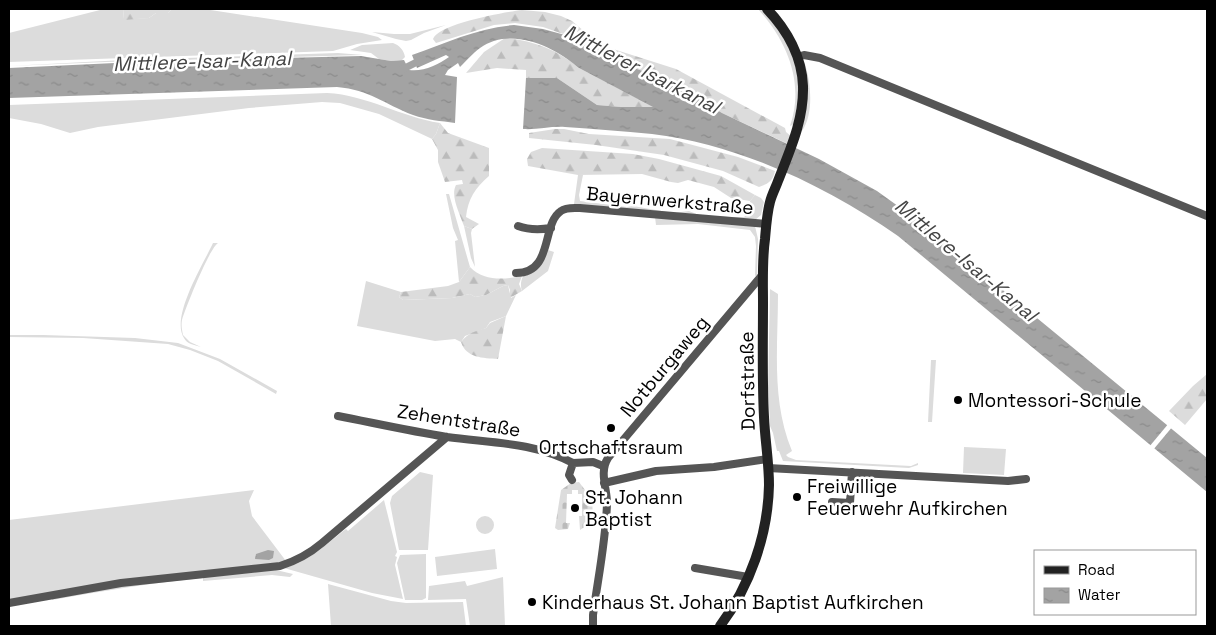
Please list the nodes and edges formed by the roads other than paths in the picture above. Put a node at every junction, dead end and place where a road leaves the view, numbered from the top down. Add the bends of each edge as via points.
1 (767, 9) edge
2 (797, 57) junction
3 (1207, 216) edge
4 (766, 224) junction
5 (518, 226) dead end
6 (551, 228) junction
7 (516, 273) dead end
8 (763, 274) junction
9 (338, 416) dead end
10 (447, 437) junction
11 (573, 463) junction
12 (768, 463) junction
13 (603, 466) junction
14 (852, 472) junction
15 (1026, 479) dead end
16 (572, 480) dead end
17 (604, 483) junction
18 (832, 502) dead end
19 (695, 568) dead end
20 (748, 577) junction
21 (9, 603) edge
22 (594, 626) edge
23 (720, 626) edge

1 - 2 street, Dorfstraße via 780,24
2 - 3 street via 820,58
2 - 4 street, Dorfstraße via 802,71 801,117 770,201
4 - 6 street, Bayernwerkstraße via 569,208 560,211
4 - 8 street, Dorfstraße
5 - 6 street
6 - 7 street, Bayernwerkstraße via 539,262 530,270
8 - 12 street, Dorfstraße via 762,370
8 - 13 street, Notburgaweg
9 - 10 street, Zehentstraße
10 - 11 street, Zehentstraße via 551,452
10 - 21 street via 322,543 294,562 274,567 121,583
11 - 13 street via 593,462
11 - 16 street via 569,475
12 - 14 street
12 - 17 street via 656,472
12 - 20 street, Dorfstraße via 764,530
13 - 17 street
14 - 15 street via 1008,481
14 - 18 street via 850,503
17 - 22 street via 606,515
19 - 20 street
20 - 23 street, Dorfstraße

